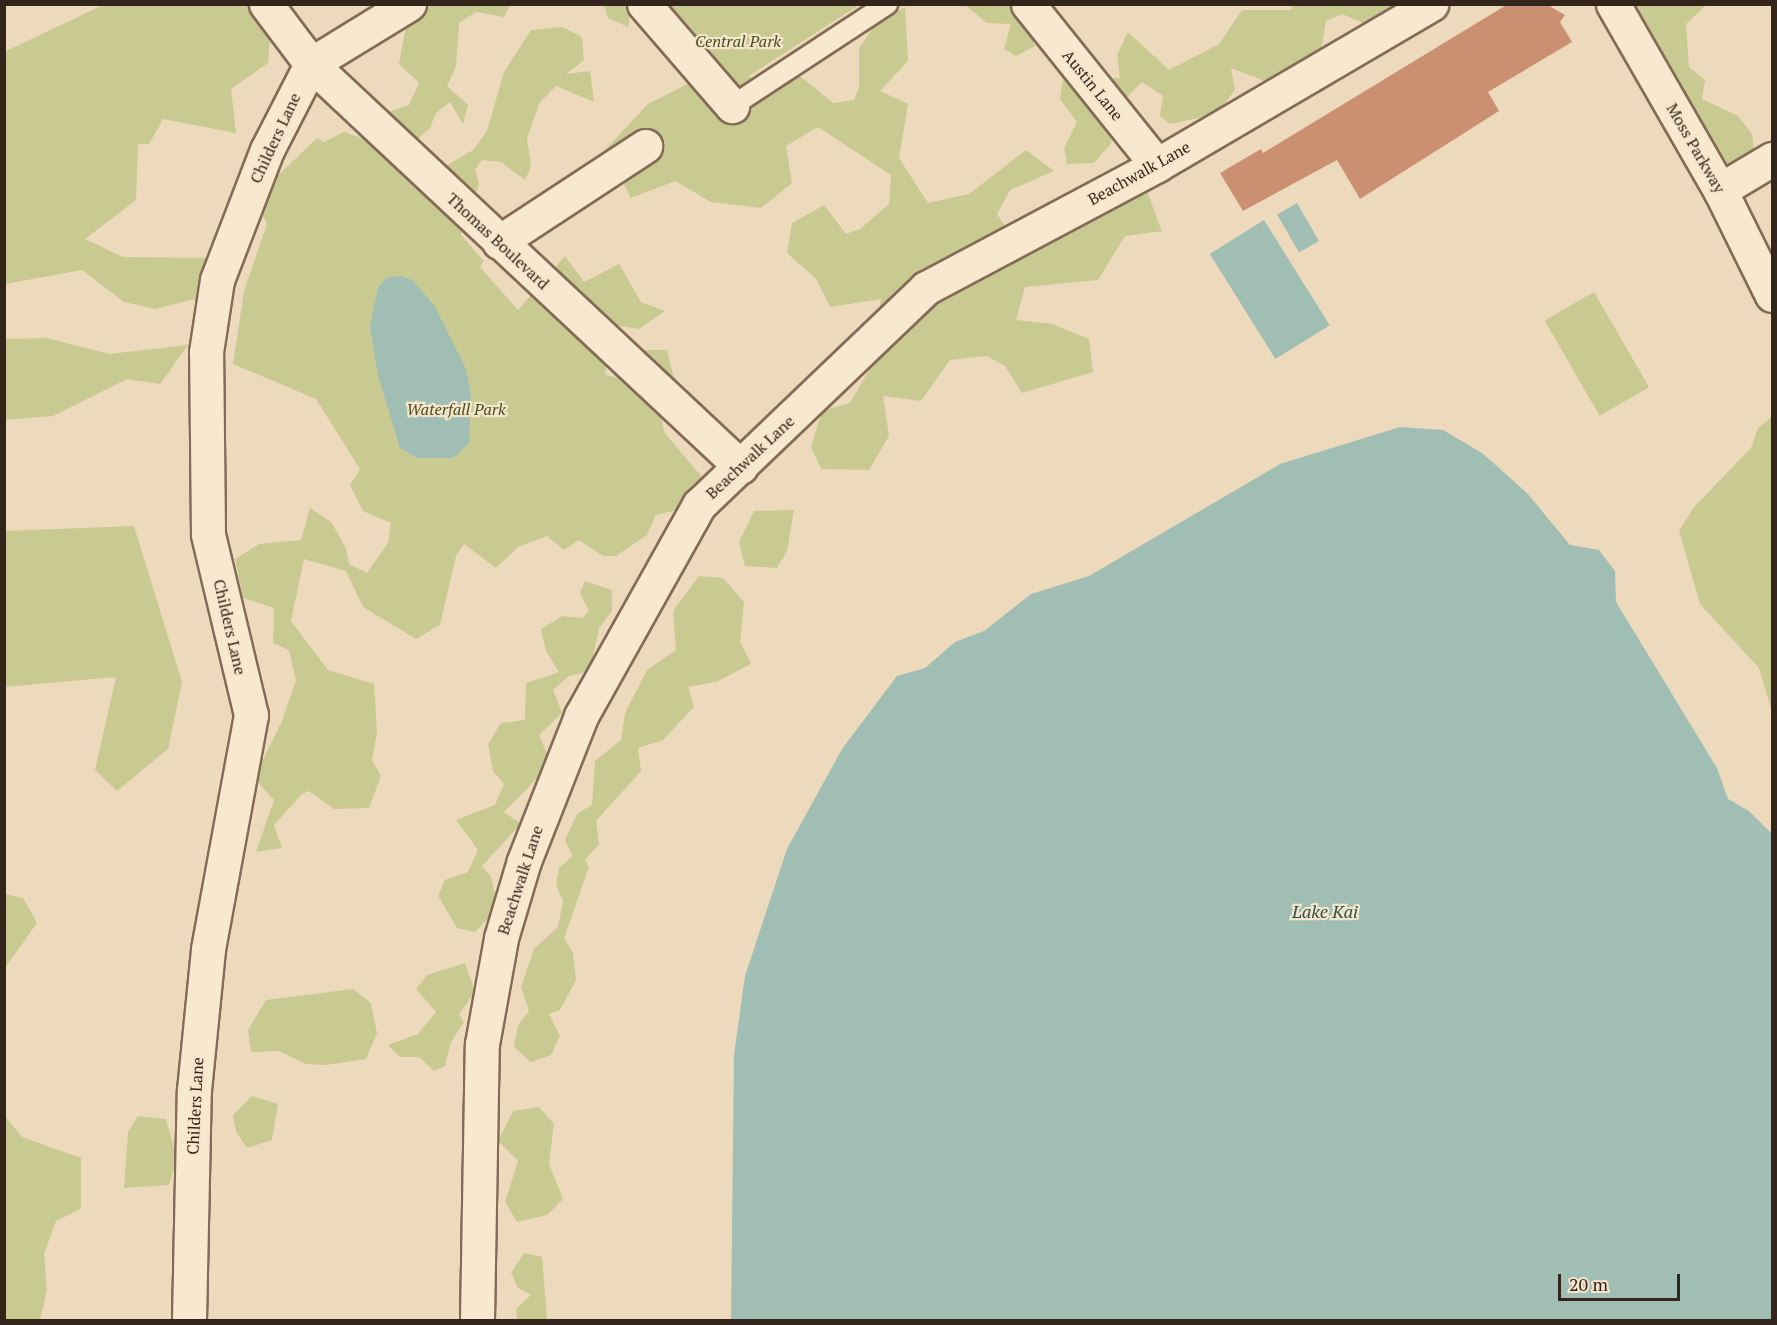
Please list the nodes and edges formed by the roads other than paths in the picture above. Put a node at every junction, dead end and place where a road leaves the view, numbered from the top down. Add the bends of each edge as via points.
1 (266, 4) edge
2 (409, 4) edge
3 (644, 4) edge
4 (887, 4) edge
5 (1028, 4) edge
6 (1431, 4) edge
7 (1613, 4) edge
8 (311, 64) junction
9 (732, 106) joint
10 (645, 146) dead end
11 (1773, 159) edge
12 (1157, 165) junction
13 (1720, 190) junction
14 (499, 242) junction
15 (1773, 295) edge
16 (741, 467) junction
17 (189, 1320) edge
18 (477, 1320) edge

1 - 8 street, Thomas Boulevard
2 - 8 street
3 - 9 street
4 - 9 lane
5 - 12 street, Austin Lane
6 - 12 street, Beachwalk Lane
7 - 13 street, Moss Parkway
8 - 14 street, Thomas Boulevard
8 - 17 street, Childers Lane via 267,150 217,280 207,352 208,534 251,715 208,949 194,1090
10 - 14 street
11 - 13 street
12 - 16 street, Beachwalk Lane via 926,288
13 - 15 street, Moss Parkway
14 - 16 street, Thomas Boulevard
16 - 18 street, Beachwalk Lane via 699,505 613,654 581,716 524,861 501,938 482,1044

